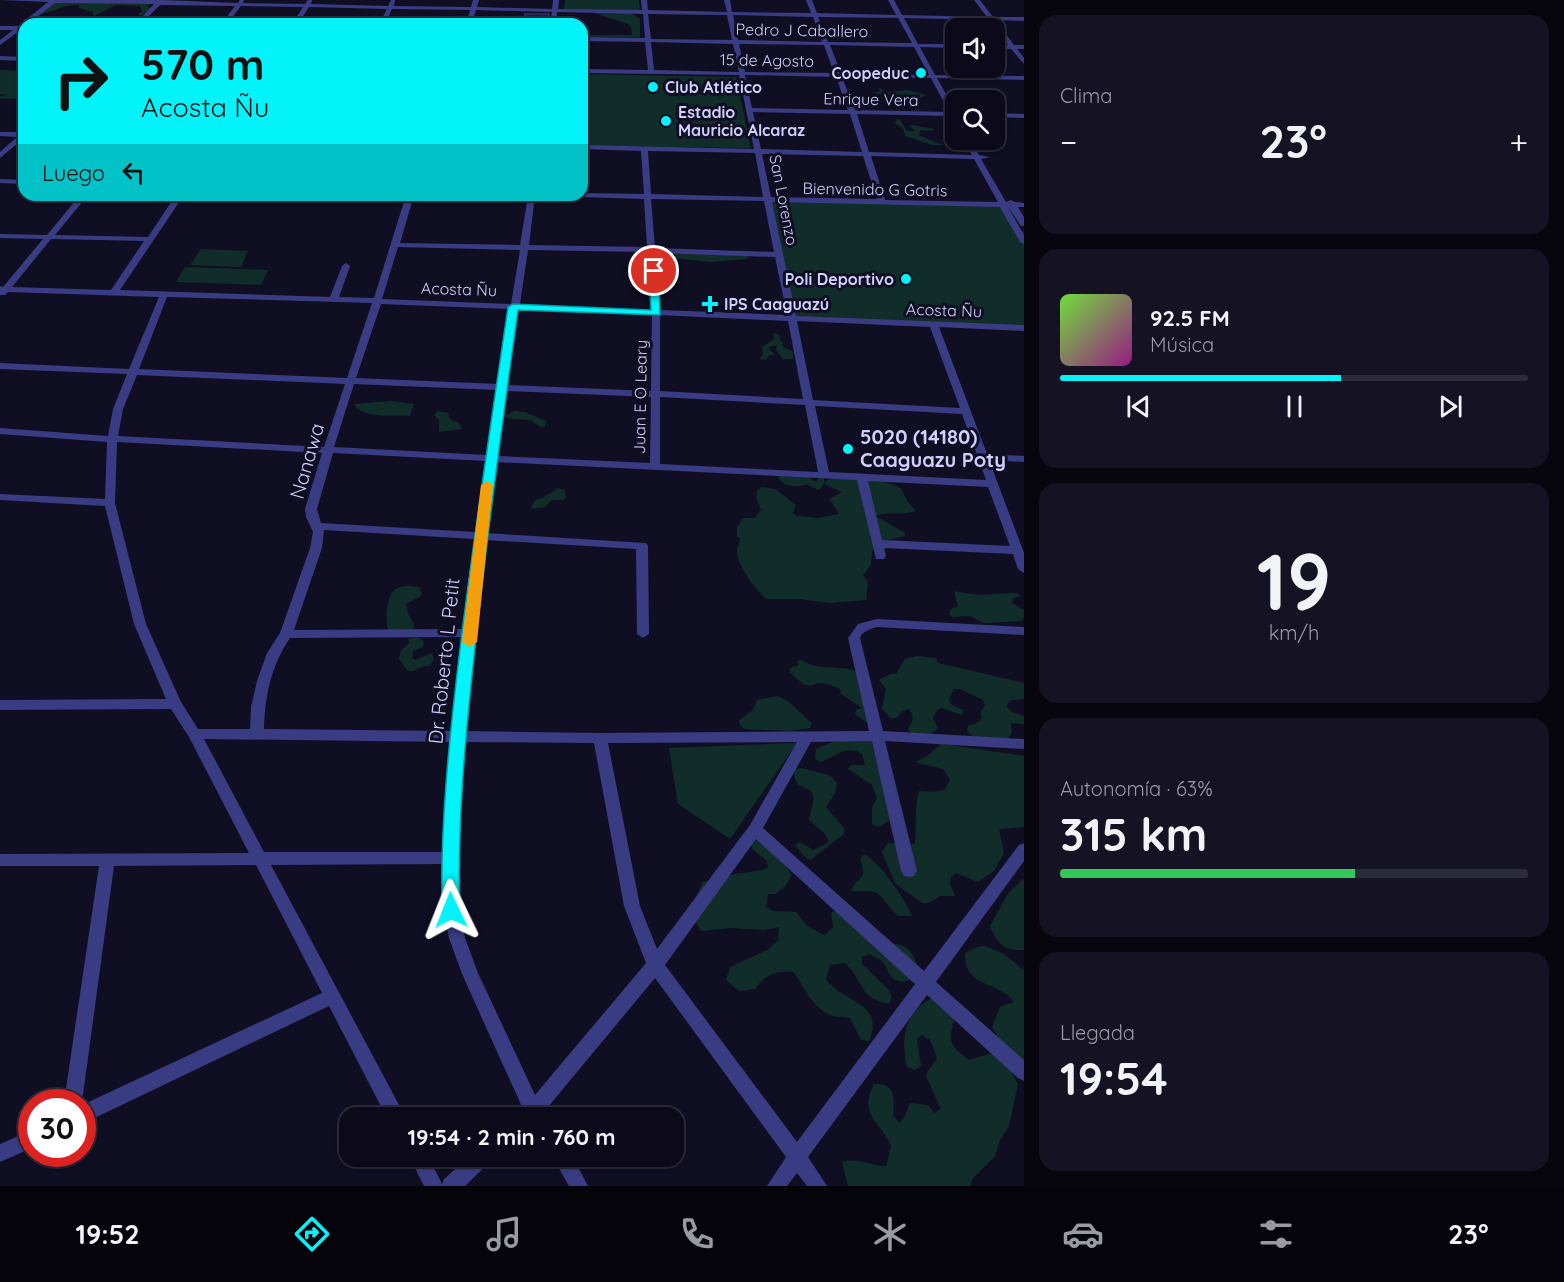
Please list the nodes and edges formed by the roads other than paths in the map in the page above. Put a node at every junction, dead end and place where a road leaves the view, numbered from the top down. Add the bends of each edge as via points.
1 (4, 0) edge
2 (55, 0) edge
3 (393, 0) edge
4 (476, 0) edge
5 (556, 0) edge
6 (561, 0) edge
7 (644, 0) edge
8 (727, 0) edge
9 (809, 0) edge
10 (891, 0) edge
11 (898, 0) edge
12 (977, 0) edge
13 (159, 2) edge
14 (242, 2) edge
15 (309, 3) edge
16 (390, 8) junction
17 (474, 9) junction
18 (557, 10) junction
19 (645, 12) junction
20 (730, 13) junction
21 (815, 15) junction
22 (904, 16) junction
23 (33, 18) edge
24 (144, 18) edge
25 (229, 18) edge
26 (299, 18) edge
27 (385, 18) edge
28 (471, 18) edge
29 (555, 18) edge
30 (558, 18) edge
31 (990, 18) joint
32 (1005, 18) edge
33 (1024, 19) edge
34 (18, 26) edge
35 (0, 28) edge
36 (18, 30) edge
37 (1005, 37) edge
38 (588, 39) edge
39 (648, 41) junction
40 (736, 42) junction
41 (0, 43) edge
42 (827, 44) junction
43 (920, 46) junction
44 (945, 46) edge
45 (1005, 47) edge
46 (1013, 47) junction
47 (1024, 47) edge
48 (0, 58) edge
49 (18, 59) edge
50 (1024, 62) edge
51 (588, 70) edge
52 (651, 72) junction
53 (743, 74) junction
54 (839, 75) junction
55 (932, 76) junction
56 (940, 77) junction
57 (1024, 78) edge
58 (947, 90) edge
59 (945, 99) edge
60 (750, 110) junction
61 (853, 112) junction
62 (1005, 115) edge
63 (945, 116) edge
64 (1024, 116) edge
65 (0, 134) edge
66 (18, 134) edge
67 (18, 140) edge
68 (588, 147) edge
69 (644, 148) junction
70 (975, 150) edge
71 (979, 150) edge
72 (759, 151) junction
73 (866, 154) junction
74 (0, 156) edge
75 (981, 157) junction
76 (0, 181) edge
77 (18, 182) edge
78 (588, 195) edge
79 (649, 197) junction
80 (768, 200) junction
81 (79, 201) edge
82 (176, 201) edge
83 (408, 201) edge
84 (531, 201) edge
85 (882, 202) junction
86 (1008, 205) junction
87 (1024, 205) edge
88 (1024, 224) edge
89 (0, 236) edge
90 (49, 237) junction
91 (150, 239) junction
92 (1024, 242) edge
93 (396, 245) junction
94 (526, 248) junction
95 (653, 250) junction
96 (780, 255) junction
97 (346, 266) dead end
98 (2, 291) edge
99 (114, 292) junction
100 (164, 294) junction
101 (334, 299) junction
102 (377, 301) junction
103 (513, 307) junction
104 (656, 313) junction
105 (792, 318) junction
106 (934, 324) junction
107 (1024, 328) edge
108 (0, 366) edge
109 (131, 373) junction
110 (350, 381) junction
111 (501, 388) junction
112 (655, 394) junction
113 (809, 402) junction
114 (965, 411) junction
115 (0, 431) edge
116 (112, 439) junction
117 (327, 450) junction
118 (983, 457) junction
119 (491, 458) junction
120 (1024, 459) edge
121 (655, 465) junction
122 (824, 476) junction
123 (862, 478) junction
124 (993, 484) junction
125 (0, 497) edge
126 (110, 503) junction
127 (317, 526) junction
128 (1009, 529) junction
129 (1024, 529) edge
130 (480, 536) junction
131 (1017, 550) junction
132 (1024, 569) edge
133 (1024, 631) edge
134 (471, 633) junction
135 (286, 634) junction
136 (643, 634) dead end
137 (175, 704) junction
138 (0, 705) edge
139 (194, 734) junction
140 (257, 735) junction
141 (458, 736) junction
142 (807, 736) junction
143 (879, 736) junction
144 (600, 738) junction
145 (1024, 744) edge
146 (755, 829) junction
147 (1024, 849) edge
148 (449, 858) junction
149 (107, 859) junction
150 (259, 859) junction
151 (0, 860) edge
152 (909, 871) dead end
153 (655, 965) junction
154 (926, 984) junction
155 (332, 996) junction
156 (1024, 1072) edge
157 (75, 1089) edge
158 (96, 1107) edge
159 (391, 1107) edge
160 (529, 1107) edge
161 (540, 1107) edge
162 (18, 1145) edge
163 (0, 1153) edge
164 (798, 1159) junction
165 (424, 1167) edge
166 (472, 1167) edge
167 (568, 1167) edge
168 (434, 1186) edge
169 (451, 1186) edge
170 (579, 1186) edge
171 (776, 1186) edge
172 (818, 1186) edge

1 - 2 street
2 - 13 street
2 - 23 street
3 - 16 street
4 - 17 street
5 - 18 street
6 - 18 street
7 - 19 street
8 - 20 street, San Lorenzo
9 - 21 street
10 - 22 street
11 - 22 street
12 - 31 street
13 - 14 street
13 - 24 street
14 - 15 street
14 - 25 street
15 - 16 street
15 - 26 street
16 - 17 street
16 - 27 street
17 - 18 street
17 - 28 street
18 - 19 street
18 - 29 street
18 - 30 street
19 - 20 street
19 - 39 street
20 - 21 street
20 - 40 street, San Lorenzo
21 - 22 street
21 - 42 street
22 - 31 street
22 - 43 street
32 - 33 street
34 - 35 street
36 - 41 street
37 - 46 street
38 - 39 street, Pedro J Caballero
39 - 40 street, Pedro J Caballero
39 - 52 street
40 - 42 street, Pedro J Caballero
40 - 53 street, San Lorenzo
42 - 43 street, Pedro J Caballero
42 - 54 street
43 - 44 street, Pedro J Caballero
43 - 55 street
43 - 56 street
45 - 46 street
46 - 47 street
46 - 50 street
48 - 49 street
51 - 52 street, 15 de Agosto
52 - 53 street, 15 de Agosto
53 - 54 street, 15 de Agosto
53 - 60 street, San Lorenzo
54 - 55 street, 15 de Agosto
54 - 61 street
55 - 56 street, 15 de Agosto
55 - 59 street
56 - 57 street, 15 de Agosto
56 - 58 street
60 - 61 street, Enrique Vera
60 - 72 street, San Lorenzo
61 - 63 street, Enrique Vera
61 - 73 street
62 - 64 street
65 - 66 street
67 - 74 street
68 - 69 street
69 - 72 street
69 - 79 street, Juan E O Leary
70 - 75 street
71 - 75 street
72 - 73 street
72 - 80 street, San Lorenzo
73 - 75 street
73 - 85 street
75 - 86 street
76 - 77 street
78 - 79 street, Bienvenido G Gotris
79 - 80 street, Bienvenido G Gotris
79 - 95 street, Juan E O Leary
80 - 85 street, Bienvenido G Gotris
80 - 96 street, San Lorenzo
81 - 90 street
82 - 91 street
83 - 93 street, Nanawa
84 - 94 street, Dr. Roberto L Petit
85 - 86 street, Bienvenido G Gotris
86 - 87 street, Bienvenido G Gotris
86 - 88 street
86 - 92 street
89 - 90 street
90 - 91 street
90 - 98 street
91 - 99 street
93 - 94 street
93 - 102 street, Nanawa
94 - 95 street
94 - 103 street, Dr. Roberto L Petit
95 - 96 street
95 - 104 street, Juan E O Leary
96 - 105 street, San Lorenzo
97 - 101 street
98 - 99 street, Acosta Ñu
99 - 100 street, Acosta Ñu
100 - 101 street, Acosta Ñu
100 - 109 street
101 - 102 street, Acosta Ñu
102 - 103 street, Acosta Ñu
102 - 110 street, Nanawa
103 - 104 street, Acosta Ñu
103 - 111 street, Dr. Roberto L Petit
104 - 105 street, Acosta Ñu
104 - 112 street, Juan E O Leary
105 - 106 street, Acosta Ñu
105 - 113 street, San Lorenzo
106 - 107 street, Acosta Ñu
106 - 114 street
108 - 109 street
109 - 110 street
109 - 116 street
110 - 111 street
110 - 117 street, Nanawa
111 - 112 street
111 - 119 street, Dr. Roberto L Petit
112 - 113 street
112 - 121 street, Juan E O Leary
113 - 114 street
113 - 122 street, San Lorenzo
114 - 118 street
115 - 116 street
116 - 117 street
116 - 126 street
117 - 119 street
117 - 127 street, Nanawa via 311,509 310,517
118 - 120 street
118 - 124 street
119 - 121 street
119 - 130 street, Dr. Roberto L Petit
121 - 122 street
122 - 123 street
123 - 124 street
123 - 131 street via 879,550
124 - 128 street
125 - 126 street
126 - 137 street via 140,624
127 - 130 street
127 - 135 street, Nanawa via 316,548
128 - 129 street
128 - 131 street
130 - 134 street, Dr. Roberto L Petit
130 - 136 street via 642,546
131 - 132 street
133 - 143 street via 877,623 857,631 854,638
134 - 135 street
134 - 141 street, Dr. Roberto L Petit
135 - 140 street, Nanawa via 273,653 264,681
137 - 138 street
137 - 139 street
139 - 140 street
139 - 150 street
140 - 141 street
141 - 144 street
141 - 148 street, Dr. Roberto L Petit
142 - 143 street
142 - 144 street
142 - 146 street
143 - 145 street
143 - 152 street
144 - 153 street via 626,880
146 - 153 street
146 - 154 street
147 - 154 street
148 - 150 street
148 - 160 street, Dr. Roberto L Petit via 451,910 457,938
149 - 150 street
149 - 151 street
149 - 157 street
150 - 155 street
153 - 161 street
153 - 164 street
154 - 156 street
154 - 164 street
155 - 158 street
155 - 159 street
162 - 163 street
164 - 171 street
164 - 172 street
165 - 168 street
166 - 169 street
167 - 170 street

